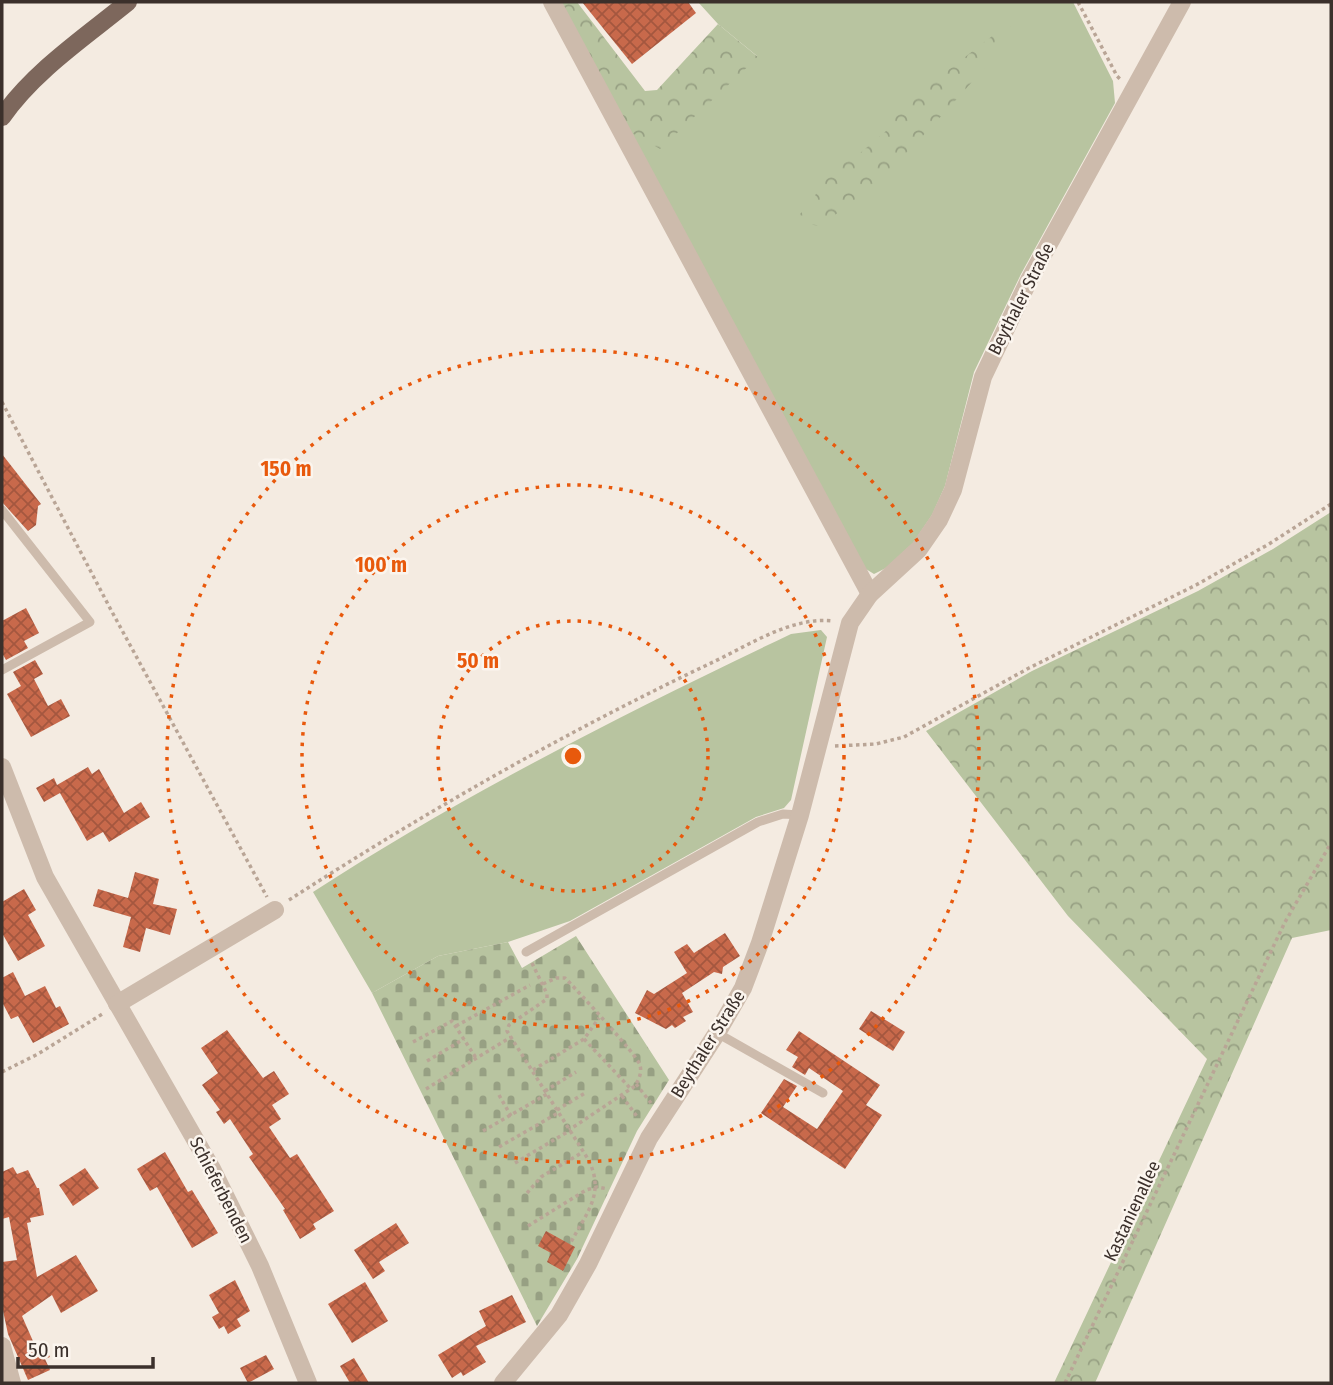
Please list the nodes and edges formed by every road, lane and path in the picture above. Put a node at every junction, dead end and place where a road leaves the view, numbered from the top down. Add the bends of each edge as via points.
1 (128, 2) edge
2 (552, 2) edge
3 (1079, 2) edge
4 (1182, 2) edge
5 (1133, 91) junction
6 (2, 117) edge
7 (2, 402) edge
8 (1331, 504) edge
9 (2, 510) edge
10 (870, 594) junction
11 (850, 623) junction
12 (2, 670) edge
13 (819, 744) junction
14 (2, 767) edge
15 (800, 815) junction
16 (1331, 843) edge
17 (275, 910) junction
18 (526, 952) joint
19 (543, 984) junction
20 (530, 985) dead end
21 (117, 1004) junction
22 (599, 1018) junction
23 (456, 1026) junction
24 (717, 1033) junction
25 (511, 1037) junction
26 (584, 1038) junction
27 (464, 1040) junction
28 (413, 1042) dead end
29 (476, 1058) junction
30 (427, 1061) dead end
31 (533, 1070) junction
32 (2, 1072) edge
33 (576, 1072) dead end
34 (636, 1084) junction
35 (426, 1089) dead end
36 (631, 1089) junction
37 (546, 1092) junction
38 (585, 1093) dead end
39 (822, 1093) dead end
40 (499, 1095) dead end
41 (622, 1096) junction
42 (651, 1103) dead end
43 (558, 1111) junction
44 (511, 1116) junction
45 (638, 1118) dead end
46 (484, 1131) dead end
47 (569, 1131) junction
48 (499, 1147) dead end
49 (583, 1152) junction
50 (515, 1163) dead end
51 (597, 1187) junction
52 (527, 1193) dead end
53 (528, 1226) dead end
54 (570, 1244) dead end
55 (2, 1346) edge
56 (12, 1383) edge
57 (308, 1383) edge
58 (503, 1383) edge
59 (1065, 1383) edge

1 - 6 main road via 44,71
2 - 10 street
3 - 5 path via 1117,76
4 - 5 street, Beythaler Straße
5 - 10 street, Beythaler Straße via 1029,280 983,377 953,490 939,520 919,549
7 - 17 path
8 - 13 path via 1196,585 1063,650 904,737 876,744
9 - 12 lane via 90,622
10 - 11 street, Beythaler Straße
11 - 13 street, Beythaler Straße
11 - 17 path via 824,620 789,626 653,691 462,794
13 - 15 street, Beythaler Straße
14 - 21 street, Schieferbenden via 46,877
15 - 18 lane via 783,814 758,822
15 - 24 street, Beythaler Straße via 743,988
16 - 59 path, Kastanienallee via 1284,922
17 - 21 street
18 - 19 path
19 - 22 path via 565,978
19 - 25 path via 547,999 509,1025
20 - 23 path
21 - 32 path
21 - 57 street, Schieferbenden via 212,1168 260,1266
22 - 26 path
22 - 34 path via 640,1063
23 - 27 path
23 - 28 path via 452,1021
24 - 39 lane
24 - 58 street, Beythaler Straße via 649,1139 559,1315
25 - 29 path
25 - 31 path
26 - 31 path
26 - 36 path
27 - 29 path
27 - 30 path
29 - 35 path
31 - 37 path
33 - 37 path
34 - 36 path
34 - 42 path
36 - 41 path
37 - 43 path
37 - 44 path
38 - 43 path
40 - 44 path
41 - 45 path
41 - 47 path
43 - 47 path
43 - 48 path
44 - 46 path
47 - 49 path
47 - 50 path
49 - 51 path
49 - 52 path via 541,1177
51 - 53 path
51 - 54 path
55 - 56 street

